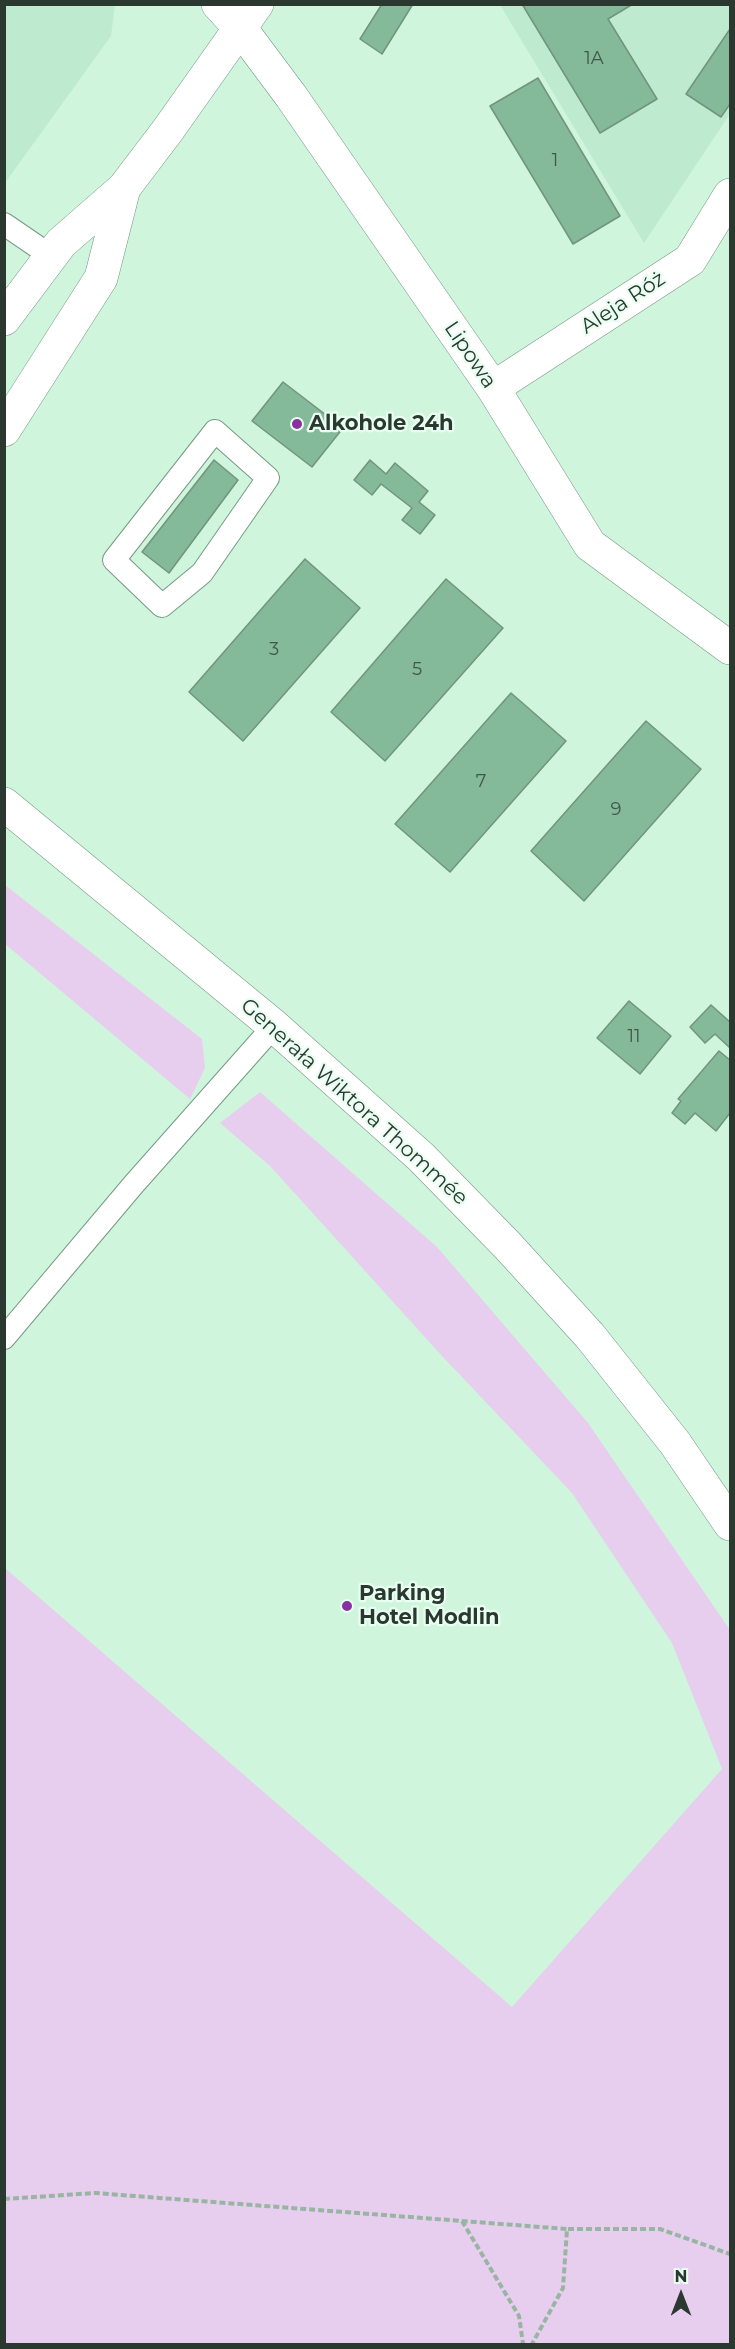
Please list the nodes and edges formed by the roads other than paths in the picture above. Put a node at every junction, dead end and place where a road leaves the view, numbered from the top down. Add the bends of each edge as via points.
1 (218, 4) edge
2 (249, 16) edge
3 (124, 188) junction
4 (730, 195) edge
5 (4, 224) edge
6 (51, 256) junction
7 (4, 319) edge
8 (493, 388) junction
9 (4, 430) edge
10 (215, 431) joint
11 (730, 648) edge
12 (4, 791) edge
13 (4, 804) edge
14 (32, 826) junction
15 (274, 1026) junction
16 (4, 1338) edge
17 (730, 1524) edge

1 - 2 main road, Lipowa
2 - 3 main road
2 - 8 main road, Lipowa via 291,96
3 - 6 main road
3 - 9 main road via 101,278
4 - 8 main road, Aleja Róż via 690,260
5 - 6 lane
6 - 7 main road
8 - 11 main road, Lipowa via 590,544
10 - 10 lane via 114,560 162,606 202,573 268,478
12 - 14 main road
13 - 14 main road, Generała Wiktora Thommée
14 - 15 main road, Generała Wiktora Thommée
15 - 16 lane
15 - 17 main road, Generała Wiktora Thommée via 413,1150 508,1245 630,1384

